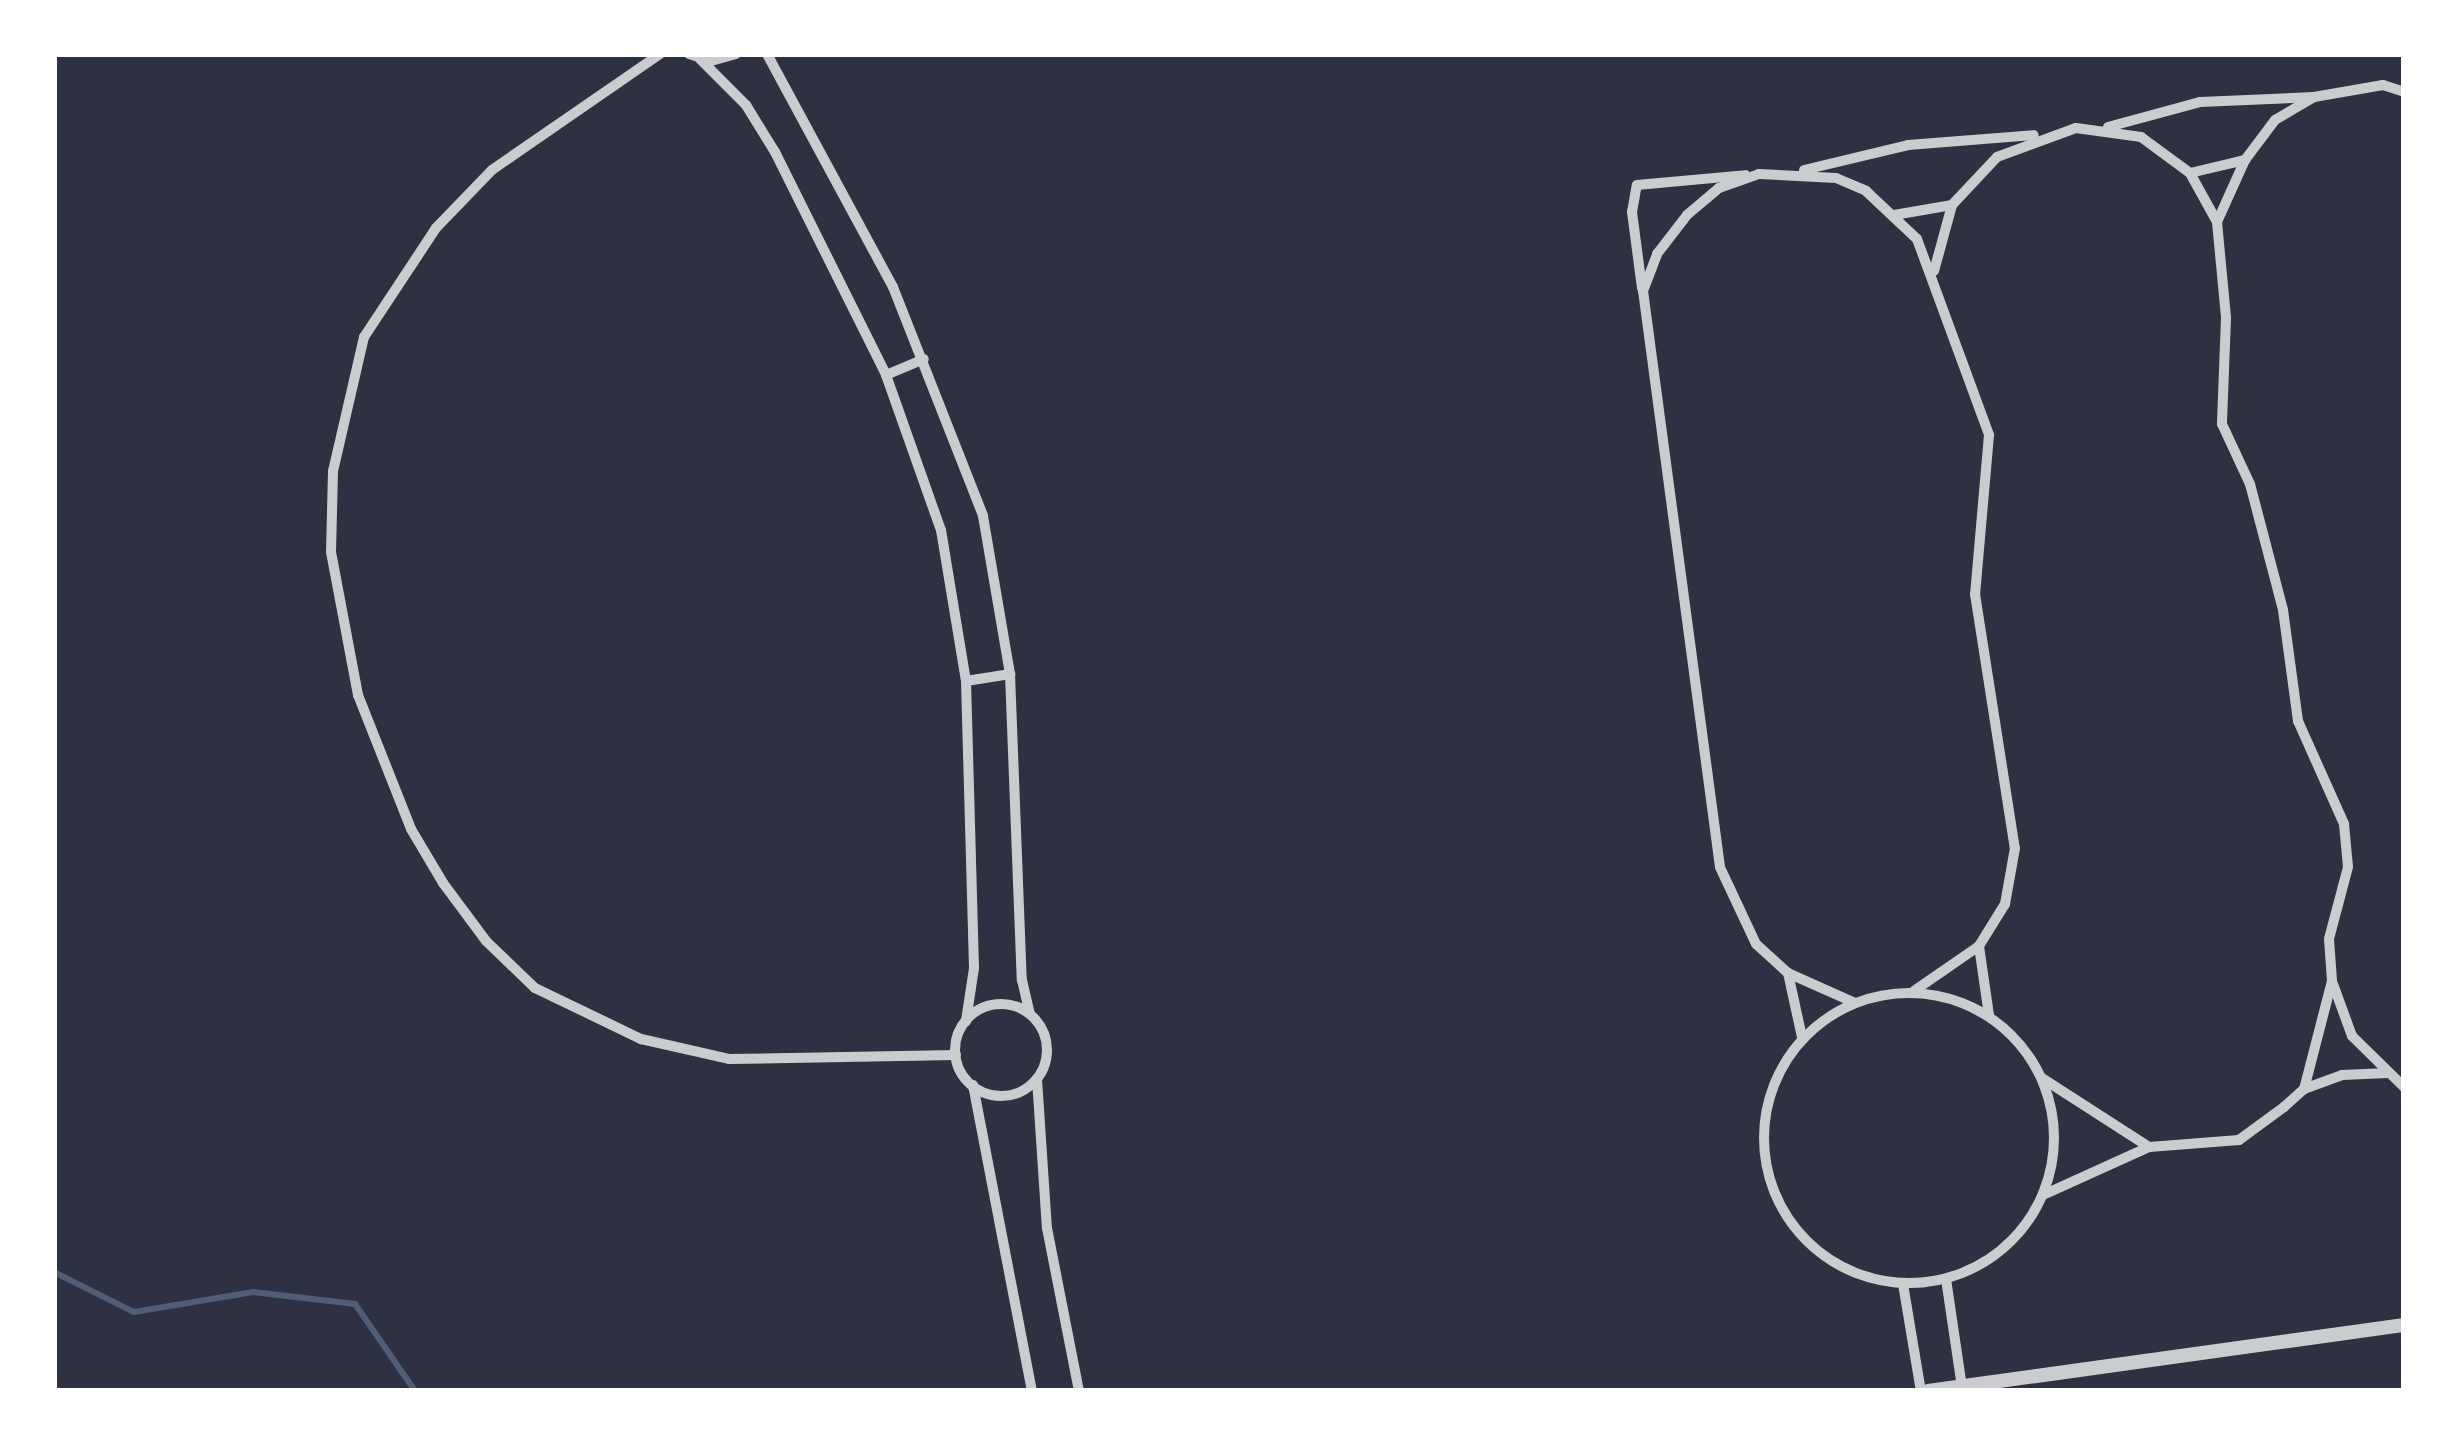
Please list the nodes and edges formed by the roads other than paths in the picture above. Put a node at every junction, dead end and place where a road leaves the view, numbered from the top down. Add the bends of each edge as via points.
1 (660, 54) edge
2 (736, 54) edge
3 (767, 54) edge
4 (694, 57) edge
5 (2404, 80) edge
6 (2383, 86) junction
7 (2404, 92) edge
8 (2314, 98) junction
9 (2105, 128) junction
10 (2045, 135) junction
11 (2246, 160) junction
12 (1795, 172) junction
13 (2190, 173) junction
14 (1759, 174) junction
15 (1952, 205) junction
16 (1894, 214) junction
17 (2217, 222) junction
18 (1934, 274) junction
19 (1643, 291) junction
20 (924, 359) junction
21 (886, 375) junction
22 (1010, 674) junction
23 (966, 681) junction
24 (1979, 946) junction
25 (1788, 973) junction
26 (2332, 981) junction
27 (1913, 991) junction
28 (1853, 1002) junction
29 (1030, 1014) junction
30 (1989, 1015) junction
31 (966, 1021) junction
32 (1802, 1037) junction
33 (956, 1054) junction
34 (2388, 1073) junction
35 (2042, 1078) junction
36 (1037, 1079) junction
37 (973, 1085) junction
38 (2404, 1087) edge
39 (2305, 1089) junction
40 (2150, 1148) junction
41 (2043, 1195) junction
42 (1946, 1279) junction
43 (1904, 1284) junction
44 (2404, 1325) edge
45 (1962, 1387) junction
46 (1033, 1391) edge
47 (1079, 1391) edge
48 (1925, 1391) edge

1 - 33 street via 492,170 424,243 364,338 340,424 332,532 337,617 358,695 412,829 443,883 486,941 536,988 641,1039 729,1060
2 - 4 street
3 - 20 street
4 - 21 street via 746,105 775,152
5 - 6 street
6 - 7 street
6 - 8 street
8 - 9 street via 2200,102
8 - 11 street via 2275,120
9 - 10 street
9 - 13 street via 2141,137
10 - 12 street via 1909,145
10 - 15 street via 1996,157
11 - 13 street
11 - 17 street
12 - 14 street
12 - 16 street via 1836,178
13 - 17 street
14 - 19 street via 1719,188 1687,215 1657,254
14 - 19 street via 1637,185 1632,212
15 - 16 street
15 - 18 street
16 - 18 street
17 - 26 street via 2226,318 2222,424 2250,484 2283,610 2298,721 2344,824 2348,867 2329,939
18 - 24 street via 1942,322 1989,435 1975,594 2015,848 2005,904
19 - 25 street via 1720,867 1756,944
20 - 21 street
20 - 22 street via 983,516
21 - 23 street via 941,530
22 - 23 street
22 - 29 street
23 - 31 street via 974,968
24 - 27 street
24 - 30 street
25 - 28 street
25 - 32 street
26 - 34 street via 2352,1036
26 - 39 street
27 - 28 street
27 - 30 street
28 - 32 street
29 - 31 street via 997,1004
29 - 36 street via 1047,1045
30 - 35 street
31 - 33 street
32 - 43 street via 1775,1077 1763,1123 1766,1171 1784,1215 1816,1250 1857,1275
33 - 37 street
34 - 38 street
34 - 39 street via 2342,1075
35 - 40 street
35 - 41 street via 2054,1156
36 - 37 street via 1006,1096
36 - 47 street via 1047,1228
37 - 46 street
39 - 40 street via 2239,1140
40 - 41 street
41 - 42 street via 2005,1248
42 - 43 street
42 - 45 street
43 - 48 street
44 - 45 street
45 - 48 street

